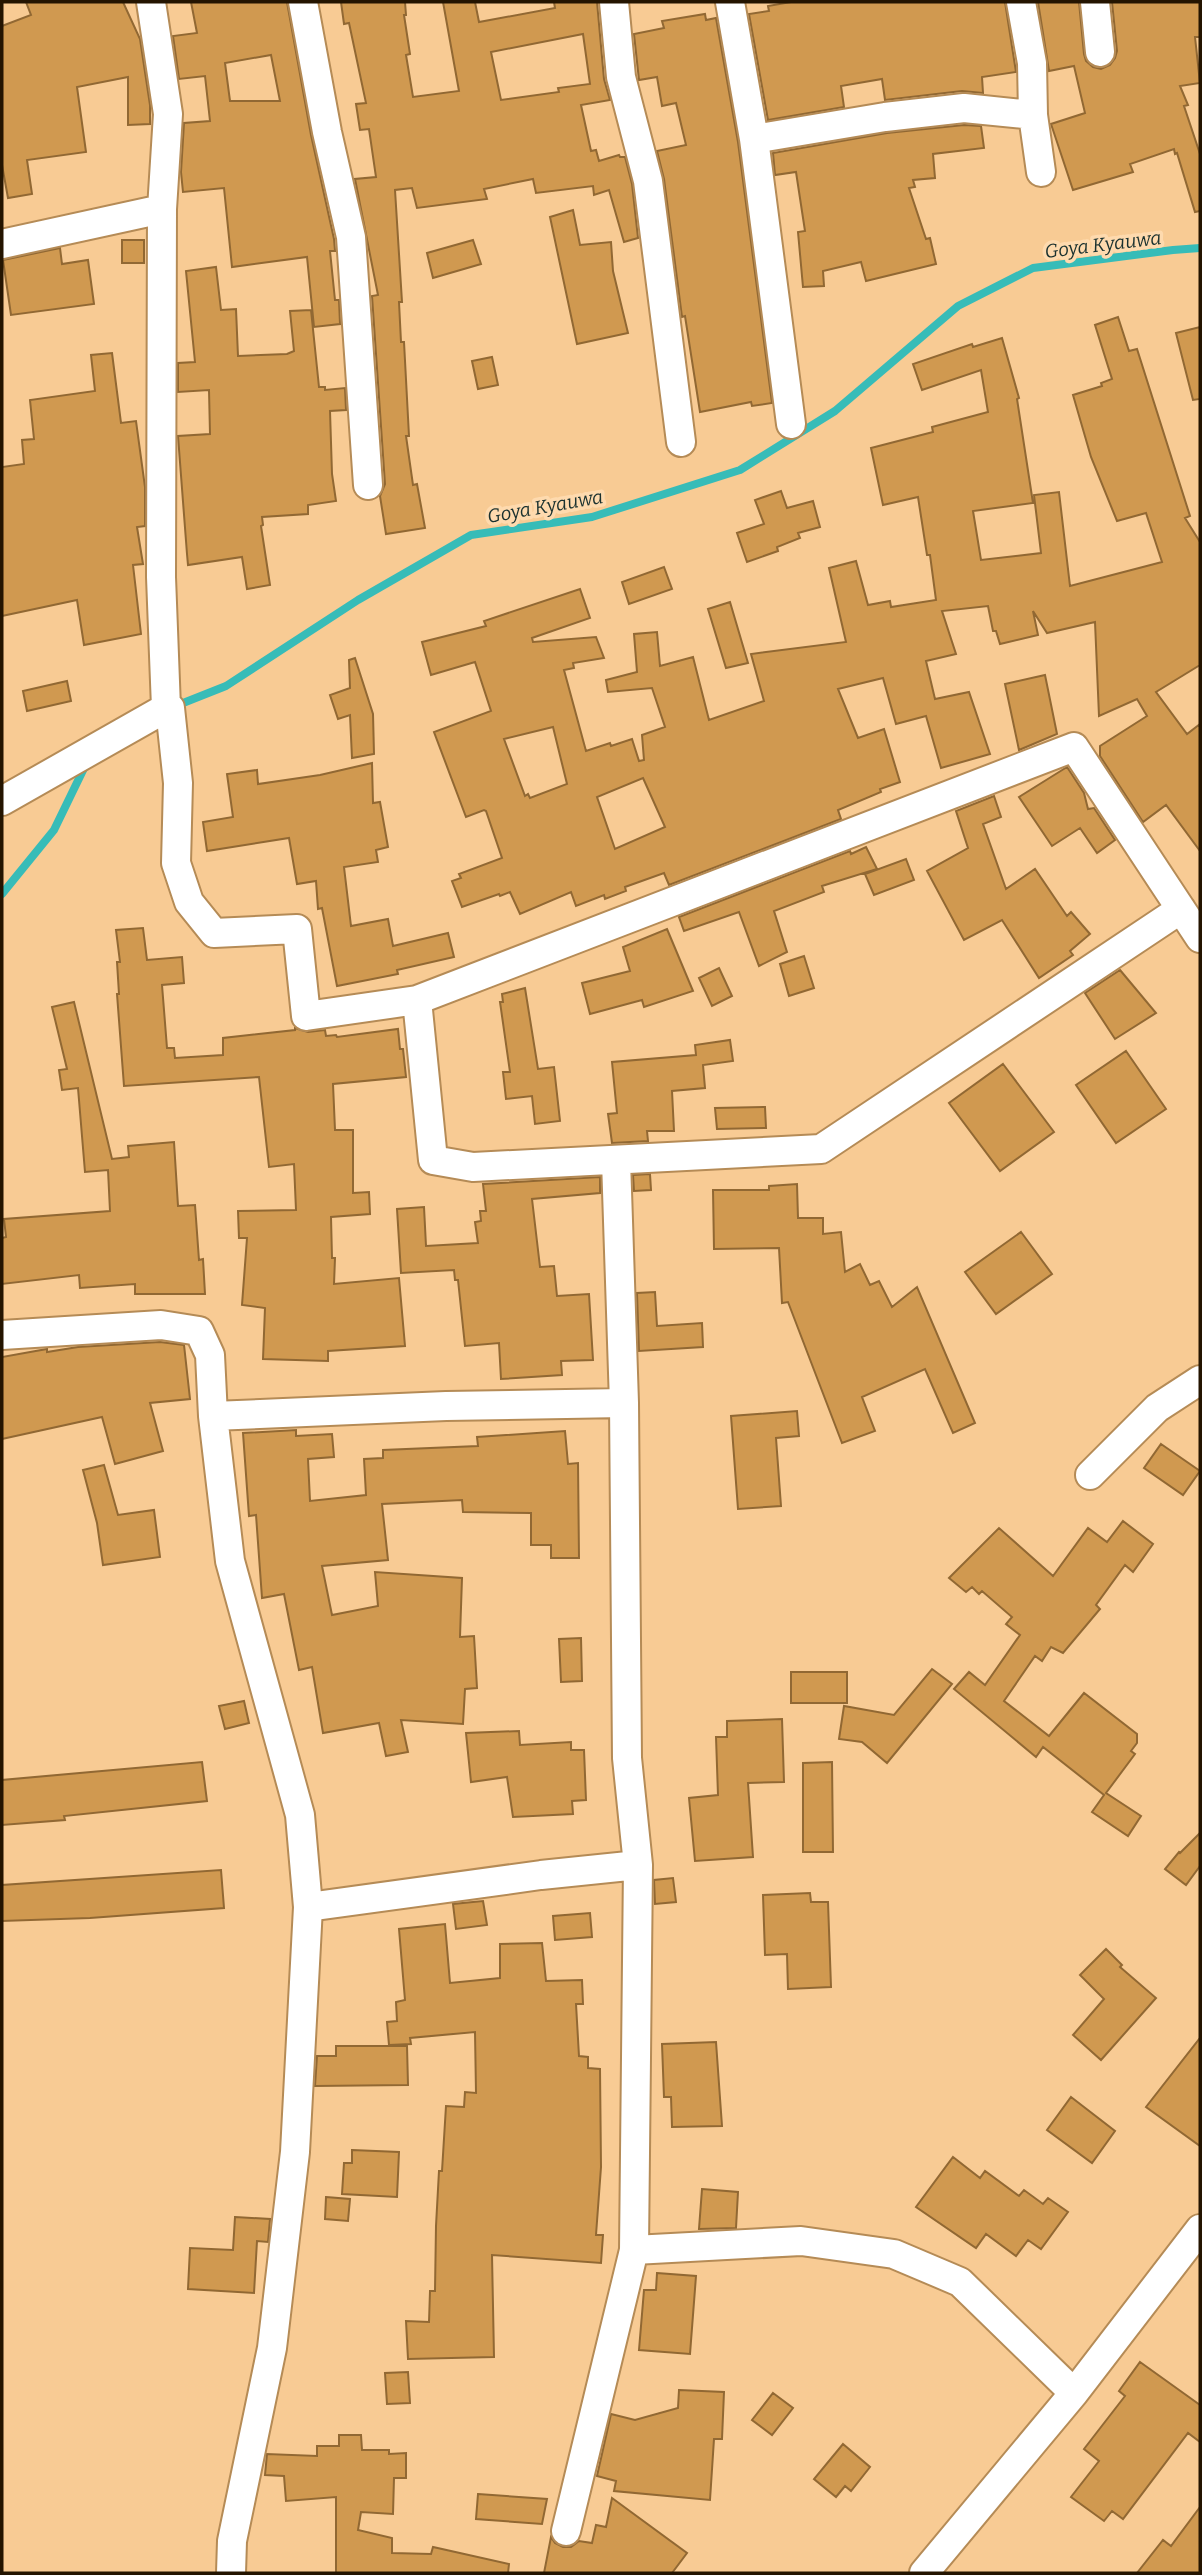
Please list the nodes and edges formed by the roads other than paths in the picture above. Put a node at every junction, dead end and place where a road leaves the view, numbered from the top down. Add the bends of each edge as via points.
1 (151, 2) edge
2 (303, 2) edge
3 (730, 2) edge
4 (1021, 2) edge
5 (1096, 2) edge
6 (619, 3) edge
7 (1100, 52) dead end
8 (1033, 115) junction
9 (754, 139) junction
10 (1041, 172) dead end
11 (162, 209) junction
12 (2, 244) edge
13 (791, 424) dead end
14 (681, 442) dead end
15 (368, 485) dead end
16 (166, 708) junction
17 (2, 801) edge
18 (1181, 909) junction
19 (1200, 938) edge
20 (417, 1000) junction
21 (615, 1160) junction
22 (2, 1335) edge
23 (1200, 1380) edge
24 (624, 1403) junction
25 (213, 1416) junction
26 (1090, 1475) dead end
27 (638, 1865) junction
28 (308, 1907) junction
29 (1200, 2229) edge
30 (634, 2250) junction
31 (1074, 2393) junction
32 (566, 2531) dead end
33 (230, 2573) edge
34 (924, 2573) edge

1 - 11 street via 168,114
2 - 15 street via 351,237
3 - 9 street
4 - 8 street via 1032,63
5 - 7 street
6 - 14 street via 621,77 648,181
8 - 9 street via 964,108
8 - 10 street
9 - 13 street
11 - 12 street
11 - 16 street via 161,577
16 - 17 street
16 - 20 street via 170,708 178,783 176,863 188,902 214,933 297,929 306,1016
18 - 19 street
18 - 20 street via 1074,747
18 - 21 street via 821,1149
20 - 21 street via 433,1160 474,1167
21 - 24 street
22 - 25 street via 161,1325 198,1331 209,1355
23 - 26 street via 1157,1408
24 - 25 street
24 - 27 street via 626,1758
25 - 28 street via 230,1561 300,1815
27 - 28 street
27 - 30 street
28 - 33 street via 295,2152 272,2348 232,2541
29 - 31 street
30 - 31 street via 801,2241 894,2254 960,2282
30 - 32 street
31 - 34 street

